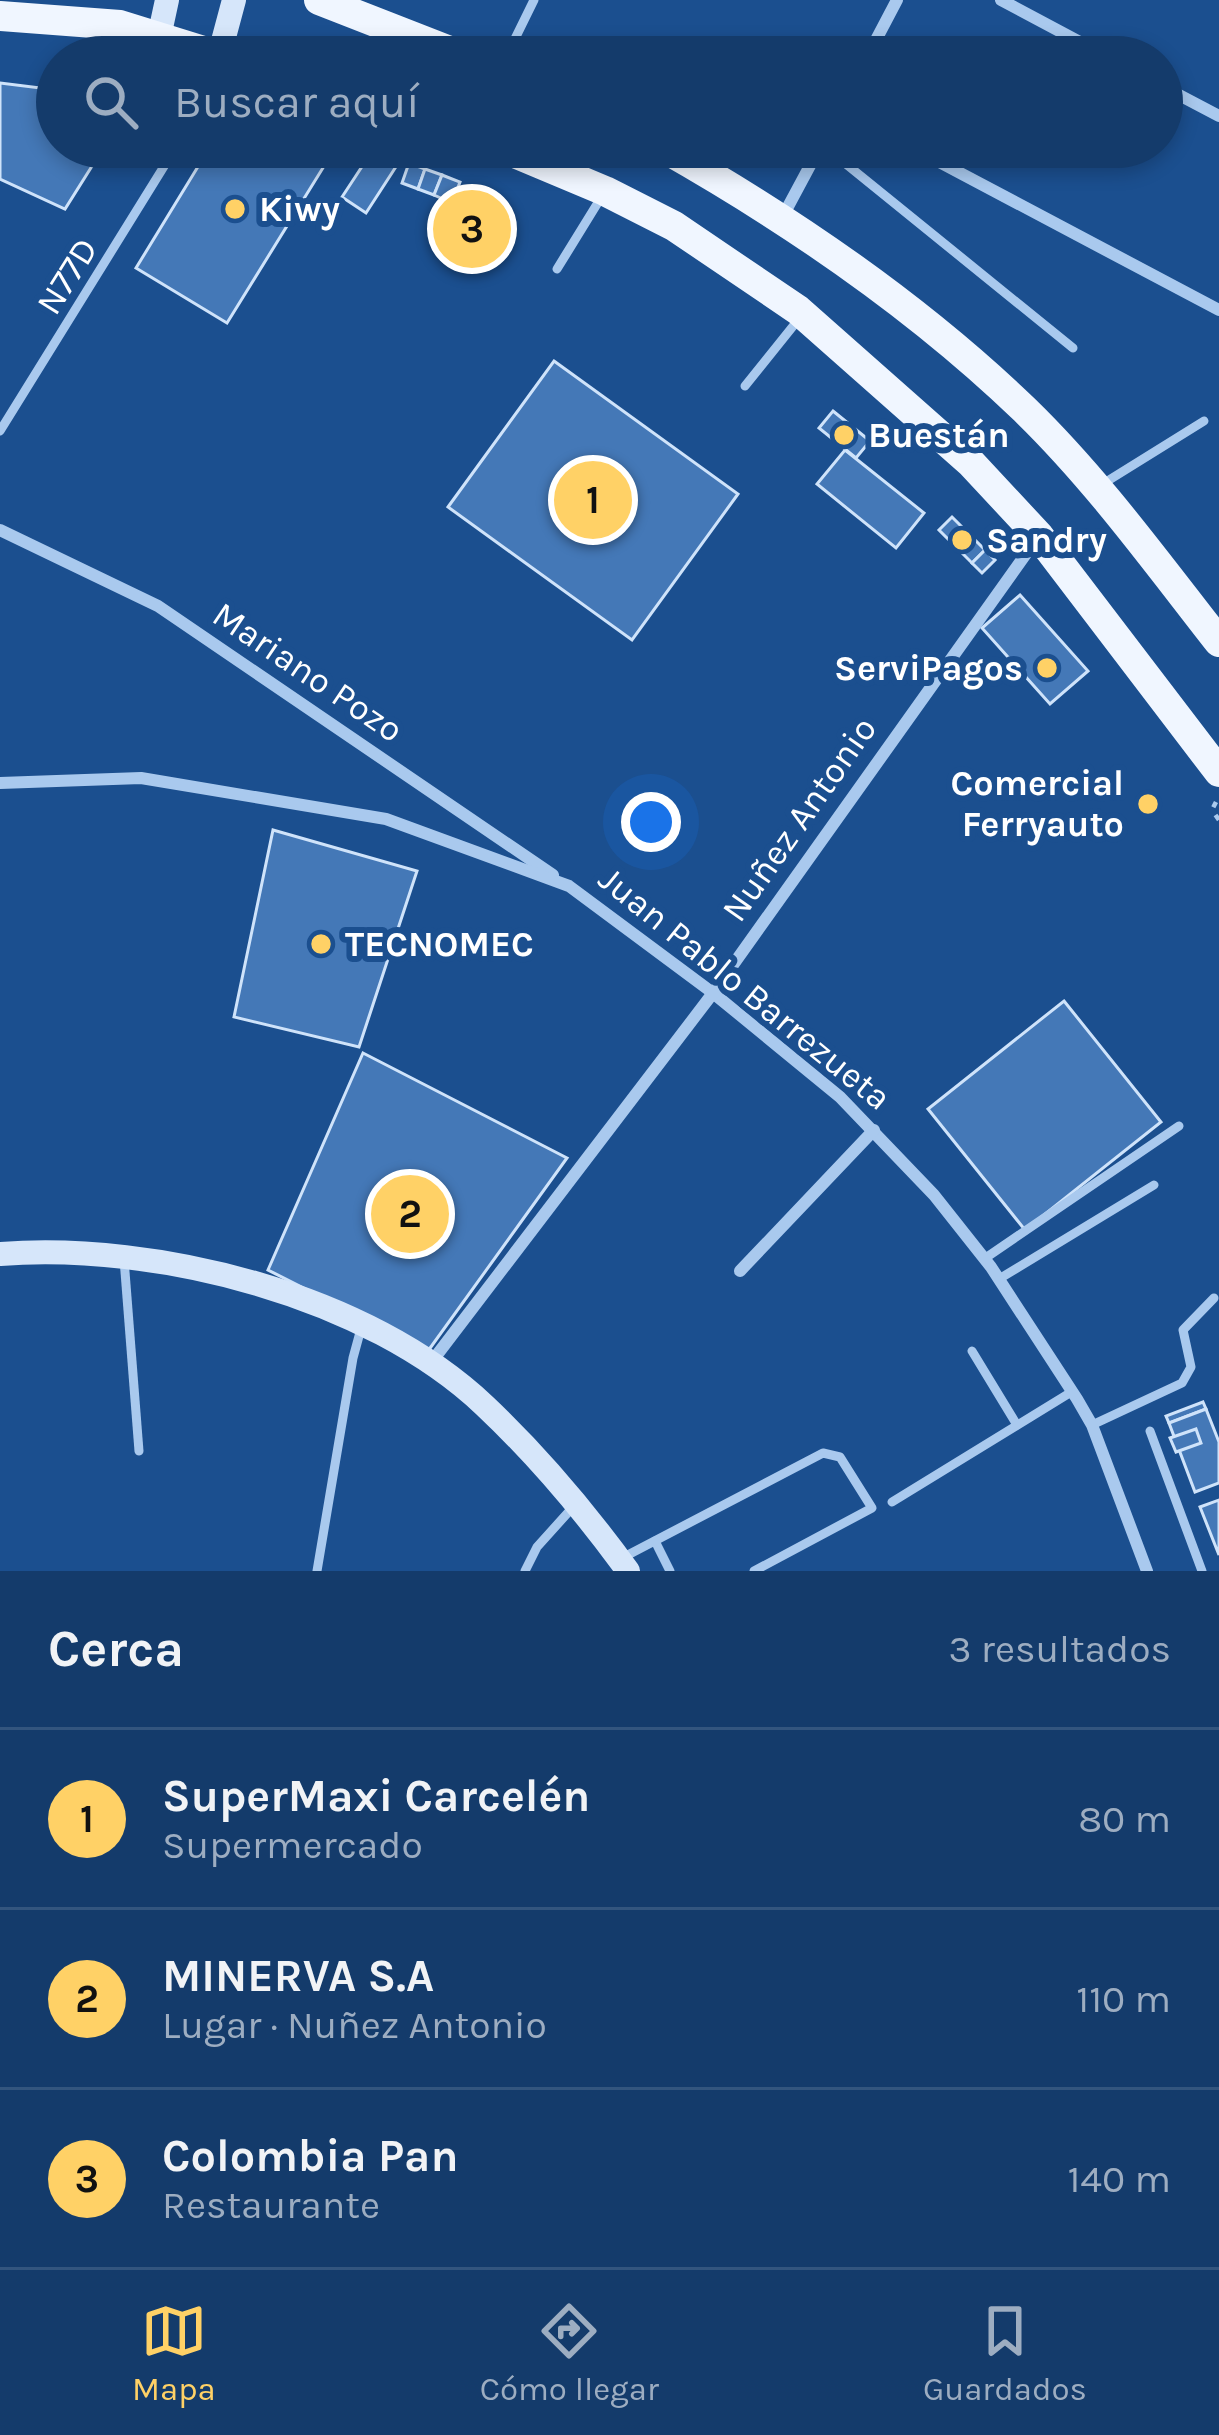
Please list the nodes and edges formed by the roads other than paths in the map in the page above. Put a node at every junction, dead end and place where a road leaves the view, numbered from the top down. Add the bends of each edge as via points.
1 (166, 0) edge
2 (234, 0) edge
3 (319, 0) edge
4 (534, 0) edge
5 (897, 0) edge
6 (1000, 0) edge
7 (0, 16) edge
8 (156, 36) edge
9 (159, 36) edge
10 (225, 36) edge
11 (411, 36) edge
12 (516, 36) edge
13 (878, 36) edge
14 (1068, 36) edge
15 (1183, 95) edge
16 (1217, 109) edge
17 (163, 168) edge
18 (550, 168) edge
19 (698, 168) edge
20 (810, 168) edge
21 (848, 168) edge
22 (951, 168) edge
23 (605, 191) junction
24 (782, 217) junction
25 (557, 269) dead end
26 (1219, 310) edge
27 (803, 314) junction
28 (1073, 348) dead end
29 (745, 386) dead end
30 (1204, 421) dead end
31 (0, 431) edge
32 (1096, 488) junction
33 (0, 530) edge
34 (1039, 536) junction
35 (1219, 642) edge
36 (1219, 772) edge
37 (0, 783) edge
38 (569, 886) junction
39 (712, 993) junction
40 (1179, 1126) dead end
41 (874, 1130) junction
42 (1154, 1185) dead end
43 (0, 1254) edge
44 (124, 1254) junction
45 (984, 1259) junction
46 (740, 1271) dead end
47 (999, 1279) junction
48 (1214, 1298) dead end
49 (362, 1325) junction
50 (972, 1351) dead end
51 (430, 1364) junction
52 (1072, 1391) junction
53 (1017, 1425) junction
54 (1091, 1425) junction
55 (1150, 1431) dead end
56 (139, 1451) dead end
57 (892, 1502) dead end
58 (577, 1503) junction
59 (655, 1540) junction
60 (624, 1565) edge
61 (317, 1571) edge
62 (525, 1571) edge
63 (670, 1571) edge
64 (754, 1571) edge
65 (1147, 1571) edge
66 (1202, 1571) edge

1 - 9 street
2 - 10 street
3 - 11 main road
4 - 12 lane
5 - 13 street
6 - 14 street
7 - 8 main road via 120,25
15 - 16 street
17 - 31 lane, N77D
18 - 23 main road
19 - 24 main road
20 - 24 street
21 - 28 lane
22 - 26 street
23 - 25 lane
23 - 27 main road via 674,226
24 - 32 main road via 947,342
27 - 29 lane
27 - 34 main road via 971,463
30 - 32 lane
32 - 35 main road
33 - 38 street, Mariano Pozo via 158,606
34 - 36 main road
34 - 39 street, Nuñez Antonio
37 - 38 street, Juan Pablo Barrezueta via 141,778 386,819
38 - 39 street, Juan Pablo Barrezueta
39 - 41 street, Juan Pablo Barrezueta
39 - 51 street, Nuñez Antonio
40 - 45 lane
41 - 45 street, Juan Pablo Barrezueta
41 - 46 street
42 - 47 lane
43 - 44 street
44 - 49 street via 261,1286
44 - 56 lane
45 - 47 street, Juan Pablo Barrezueta
47 - 52 street, Juan Pablo Barrezueta
48 - 54 lane via 1183,1330 1192,1367 1183,1383
49 - 51 street
49 - 61 lane
50 - 53 lane
51 - 58 street via 483,1404
52 - 53 lane
52 - 54 street, Juan Pablo Barrezueta
53 - 57 lane
54 - 65 street, Juan Pablo Barrezueta
55 - 66 lane
58 - 60 street
58 - 62 lane
59 - 60 lane
59 - 63 lane
59 - 64 lane via 823,1454 840,1457 872,1508

